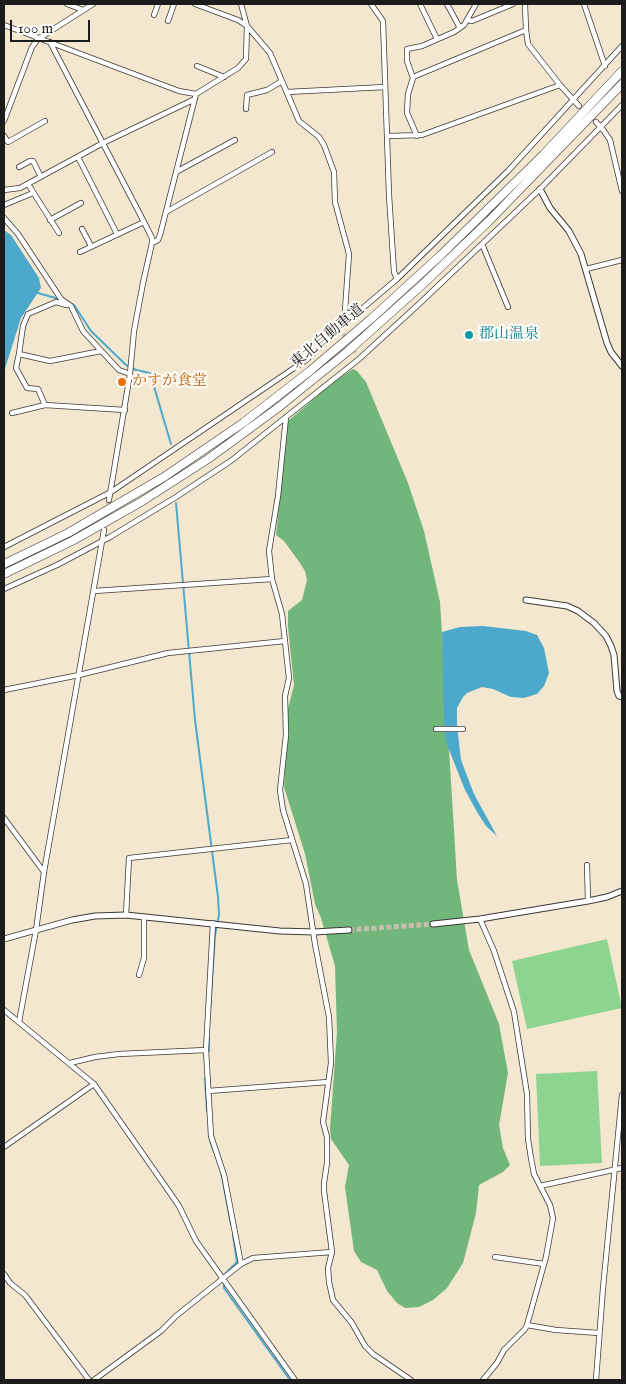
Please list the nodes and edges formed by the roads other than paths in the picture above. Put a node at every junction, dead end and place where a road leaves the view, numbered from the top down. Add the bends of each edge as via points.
1 (67, 4) edge
2 (93, 4) edge
3 (158, 4) edge
4 (174, 4) edge
5 (195, 4) edge
6 (241, 4) edge
7 (371, 4) edge
8 (420, 4) edge
9 (447, 4) edge
10 (476, 4) edge
11 (513, 4) edge
12 (525, 4) edge
13 (584, 4) edge
14 (83, 10) junction
15 (154, 15) dead end
16 (468, 20) junction
17 (168, 21) dead end
18 (4, 25) edge
19 (247, 26) junction
20 (460, 28) junction
21 (526, 30) junction
22 (38, 38) junction
23 (437, 39) junction
24 (50, 42) junction
25 (622, 46) edge
26 (197, 66) dead end
27 (605, 66) junction
28 (622, 71) edge
29 (224, 77) junction
30 (413, 77) junction
31 (282, 81) junction
32 (622, 84) edge
33 (560, 85) junction
34 (385, 87) junction
35 (287, 92) junction
36 (196, 97) junction
37 (574, 99) junction
38 (622, 105) edge
39 (579, 106) dead end
40 (246, 108) dead end
41 (4, 121) edge
42 (44, 121) dead end
43 (596, 122) dead end
44 (600, 127) junction
45 (4, 136) edge
46 (388, 136) junction
47 (416, 136) junction
48 (234, 140) dead end
49 (103, 144) junction
50 (272, 152) dead end
51 (78, 157) junction
52 (19, 167) dead end
53 (176, 172) junction
54 (41, 177) junction
55 (28, 184) junction
56 (540, 189) junction
57 (4, 190) edge
58 (622, 191) edge
59 (33, 193) junction
60 (81, 203) dead end
61 (4, 204) edge
62 (166, 212) junction
63 (4, 218) edge
64 (50, 220) junction
65 (144, 222) junction
66 (82, 229) dead end
67 (59, 233) dead end
68 (118, 234) junction
69 (152, 243) junction
70 (482, 244) junction
71 (91, 246) junction
72 (80, 252) dead end
73 (622, 260) edge
74 (586, 270) junction
75 (397, 279) junction
76 (71, 306) junction
77 (508, 307) dead end
78 (342, 326) junction
79 (343, 334) tunnel mouth
80 (101, 351) junction
81 (355, 353) tunnel mouth
82 (20, 354) junction
83 (359, 358) junction
84 (622, 366) edge
85 (130, 374) junction
86 (45, 405) junction
87 (124, 410) junction
88 (12, 413) dead end
89 (286, 416) junction
90 (111, 492) junction
91 (109, 500) tunnel mouth
92 (104, 530) tunnel mouth
93 (102, 541) junction
94 (4, 547) edge
95 (4, 564) edge
96 (4, 574) edge
97 (272, 579) junction
98 (4, 589) edge
99 (94, 591) junction
100 (526, 600) dead end
101 (285, 641) junction
102 (79, 676) junction
103 (4, 690) edge
104 (622, 697) edge
105 (436, 729) dead end
106 (463, 729) dead end
107 (4, 818) edge
108 (292, 840) junction
109 (587, 866) dead end
110 (44, 872) junction
111 (622, 891) edge
112 (588, 901) junction
113 (126, 915) junction
114 (144, 917) junction
115 (480, 919) junction
116 (213, 923) junction
117 (433, 924) tunnel mouth
118 (36, 930) junction
119 (349, 930) tunnel mouth
120 (314, 932) junction
121 (4, 939) edge
122 (138, 975) dead end
123 (4, 1010) edge
124 (19, 1022) junction
125 (206, 1050) junction
126 (70, 1063) junction
127 (328, 1082) junction
128 (94, 1084) junction
129 (208, 1091) junction
130 (622, 1095) edge
131 (4, 1147) edge
132 (622, 1168) edge
133 (614, 1170) junction
134 (540, 1186) junction
135 (332, 1252) junction
136 (495, 1257) dead end
137 (241, 1264) junction
138 (544, 1264) junction
139 (4, 1274) edge
140 (222, 1278) junction
141 (527, 1325) junction
142 (599, 1333) junction
143 (89, 1380) edge
144 (94, 1380) edge
145 (295, 1380) edge
146 (411, 1380) edge
147 (482, 1380) edge
148 (596, 1380) edge

1 - 14 street
2 - 14 street
3 - 15 street
4 - 17 street
5 - 19 street
6 - 19 street
7 - 34 street via 383,22
8 - 23 street
9 - 20 street
10 - 16 street
11 - 16 street
12 - 21 street
13 - 27 street
14 - 22 street
16 - 20 street
18 - 22 street
19 - 29 street via 246,59
19 - 31 street via 270,53
20 - 23 street
21 - 30 street
21 - 33 street via 528,44
22 - 24 street
22 - 41 street
23 - 30 street via 407,49 407,61
24 - 36 street
24 - 49 street
25 - 27 street
26 - 29 street
27 - 37 street
28 - 95 highway, 東北自動車道 via 462,235 310,371 243,423 164,477 68,533
29 - 36 street
30 - 47 street via 407,106
31 - 35 street
31 - 40 street via 270,89 248,94
32 - 96 highway, 東北自動車道 via 423,284 301,390 208,459 141,502
33 - 37 street
33 - 47 street
34 - 35 street
34 - 46 street
35 - 78 street via 299,122 319,137 324,145 334,172 335,202 349,254
36 - 49 street
36 - 53 street
37 - 39 street
37 - 75 street via 508,171
38 - 44 street
42 - 45 street via 8,142
43 - 44 street
44 - 56 street
44 - 58 street via 610,140
46 - 47 street
46 - 75 street via 389,195
48 - 53 street
49 - 51 street
49 - 65 street
50 - 62 street
51 - 54 street
51 - 68 street
52 - 54 street via 33,162
53 - 62 street
54 - 55 street
55 - 57 street
55 - 59 street
56 - 70 street
56 - 74 street via 573,239
59 - 61 street
59 - 64 street
60 - 64 street
62 - 69 street via 160,236
63 - 76 street via 61,298
64 - 67 street
65 - 68 street
65 - 69 street
66 - 71 street
68 - 71 street
69 - 85 street via 134,331
70 - 77 street
70 - 83 street
71 - 72 street
73 - 74 street
74 - 84 street via 607,343
75 - 78 street
76 - 80 street via 83,331
76 - 82 street via 56,302 28,314
78 - 79 street
78 - 90 street via 284,376
80 - 82 street via 50,361
80 - 85 street via 119,370
81 - 83 street
82 - 86 street via 16,368 27,388 38,388
83 - 89 street
85 - 87 street
86 - 87 street
86 - 88 street
87 - 90 street
89 - 93 street via 232,460
89 - 97 street via 269,551
90 - 91 street
90 - 94 street
92 - 93 street
93 - 98 street
93 - 99 street
97 - 99 street
97 - 101 street via 282,614
99 - 102 street
100 - 104 street via 567,606 594,623 611,646 617,691
101 - 102 street via 168,653
101 - 108 street via 289,678 285,696 286,735 280,790
102 - 103 street
102 - 110 street
105 - 106 street
107 - 110 street
108 - 113 street via 129,858
108 - 120 street via 306,884
109 - 112 street
110 - 118 street
111 - 112 street
112 - 115 street
113 - 114 street
113 - 118 street via 95,916
114 - 116 street
114 - 122 street via 144,958
115 - 117 street
115 - 134 street via 514,1012 527,1094 528,1139 534,1174
116 - 120 street
116 - 125 street
118 - 121 street
118 - 124 street
119 - 120 street
120 - 127 street via 329,1017 331,1063
123 - 124 street
124 - 126 street
125 - 126 street via 118,1054
125 - 129 street
126 - 128 street
127 - 129 street
127 - 135 street via 323,1122 327,1137 324,1183
128 - 131 street
128 - 140 street via 168,1190 196,1241
129 - 137 street via 211,1136 224,1175
130 - 133 street
132 - 133 street
133 - 134 street
133 - 142 street
134 - 138 street via 553,1218
135 - 137 street via 253,1258
135 - 146 street via 328,1268 337,1307 369,1350
136 - 138 street
137 - 140 street
138 - 141 street
139 - 143 street via 25,1295
140 - 144 street via 160,1331
140 - 145 street
141 - 142 street
141 - 147 street
142 - 148 street

